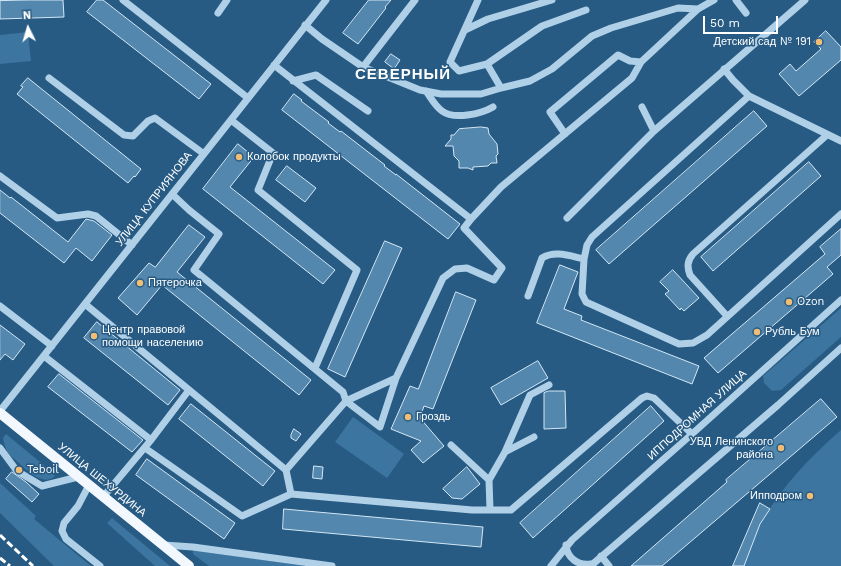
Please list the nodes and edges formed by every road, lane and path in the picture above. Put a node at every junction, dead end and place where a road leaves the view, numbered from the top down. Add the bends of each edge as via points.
1 (123, 0) edge
2 (227, 0) edge
3 (415, 0) edge
4 (478, 0) edge
5 (552, 0) edge
6 (714, 0) edge
7 (736, 0) edge
8 (805, 0) edge
9 (323, 1) edge
10 (698, 9) junction
11 (586, 10) dead end
12 (218, 13) dead end
13 (746, 13) dead end
14 (305, 25) junction
15 (465, 30) junction
16 (641, 62) junction
17 (487, 64) junction
18 (274, 65) junction
19 (363, 67) junction
20 (724, 69) junction
21 (49, 78) dead end
22 (293, 80) junction
23 (501, 88) junction
24 (426, 91) junction
25 (749, 96) junction
26 (248, 98) junction
27 (493, 107) dead end
28 (642, 108) dead end
29 (368, 111) dead end
30 (231, 120) junction
31 (654, 131) junction
32 (564, 134) junction
33 (827, 135) junction
34 (841, 141) edge
35 (204, 154) junction
36 (0, 176) edge
37 (172, 194) junction
38 (841, 214) edge
39 (471, 218) junction
40 (567, 218) dead end
41 (132, 245) junction
42 (584, 259) junction
43 (528, 296) dead end
44 (841, 300) edge
45 (85, 304) junction
46 (0, 306) edge
47 (727, 316) junction
48 (52, 346) junction
49 (841, 348) edge
50 (44, 356) junction
51 (315, 368) junction
52 (396, 378) junction
53 (549, 385) dead end
54 (189, 390) junction
55 (346, 401) junction
56 (1, 415) edge
57 (692, 434) junction
58 (534, 437) dead end
59 (151, 440) junction
60 (451, 445) dead end
61 (0, 448) edge
62 (145, 448) junction
63 (505, 452) junction
64 (286, 470) junction
65 (78, 477) junction
66 (489, 480) junction
67 (89, 485) junction
68 (291, 494) junction
69 (103, 497) junction
70 (490, 510) junction
71 (164, 545) junction
72 (566, 545) junction
73 (602, 556) junction
74 (590, 564) edge
75 (100, 566) edge
76 (189, 566) edge
77 (332, 566) edge
78 (551, 566) edge
79 (609, 566) edge

1 - 26 street
2 - 12 street
3 - 19 street
4 - 15 street
5 - 15 street via 488,19
6 - 10 street
7 - 13 street
8 - 20 street
9 - 14 street, УЛИЦА КУПРИЯНОВА
10 - 16 street
10 - 23 street via 678,8 611,28 592,36 552,70 530,81
11 - 17 street via 542,26
14 - 18 street, УЛИЦА КУПРИЯНОВА
14 - 19 street
15 - 17 street via 450,62 459,71
16 - 32 street via 632,78
16 - 32 street via 630,61 618,55 550,112
17 - 23 street
18 - 22 street
18 - 26 street, УЛИЦА КУПРИЯНОВА
19 - 24 street
20 - 25 street
20 - 31 street
21 - 35 street via 124,135 133,136 148,121 156,118
22 - 29 street via 316,76
22 - 39 street
23 - 24 street via 481,94 442,94
24 - 27 street via 442,112 451,115 470,114
25 - 33 street
25 - 42 street via 592,237
26 - 30 street, УЛИЦА КУПРИЯНОВА
28 - 31 street
30 - 35 street, УЛИЦА КУПРИЯНОВА
30 - 51 street via 273,153 258,190 357,270
31 - 40 street
32 - 39 street via 501,187
33 - 34 street
33 - 47 street via 688,260 690,275
35 - 37 street, УЛИЦА КУПРИЯНОВА
36 - 41 street via 58,218 88,214 96,216
37 - 41 street, УЛИЦА КУПРИЯНОВА
37 - 51 street via 219,234 194,270
38 - 47 street
39 - 52 street via 464,228 502,268 494,280 467,268 455,269 443,278
41 - 45 street, УЛИЦА КУПРИЯНОВА
42 - 43 street via 548,254 542,258
42 - 47 street via 582,294 586,302 679,344 693,343 708,335
44 - 57 street, ИППОДРОМНАЯ УЛИЦА
45 - 48 street, УЛИЦА КУПРИЯНОВА
45 - 54 street
46 - 48 street
48 - 50 street, УЛИЦА КУПРИЯНОВА
49 - 73 street
50 - 56 street, УЛИЦА КУПРИЯНОВА
50 - 59 street
51 - 55 street via 343,392
52 - 55 street
52 - 55 street via 380,427
53 - 63 street via 530,395
54 - 59 street
54 - 64 street
55 - 64 street
56 - 65 main road, УЛИЦА ШЕХУРДИНА
57 - 70 street via 654,398 647,396 511,510
57 - 72 street, ИППОДРОМНАЯ УЛИЦА
58 - 63 street
59 - 62 street
60 - 66 street
61 - 65 street via 17,471 42,486
62 - 68 street via 242,516
62 - 69 street
63 - 66 street
64 - 68 street
65 - 67 main road, УЛИЦА ШЕХУРДИНА
66 - 70 street
67 - 69 main road, УЛИЦА ШЕХУРДИНА
67 - 75 street via 78,506 64,523 62,531 66,539
68 - 70 street
69 - 71 main road, УЛИЦА ШЕХУРДИНА
71 - 76 main road, УЛИЦА ШЕХУРДИНА
71 - 77 street
72 - 74 street via 568,554 577,563
72 - 78 street, ИППОДРОМНАЯ УЛИЦА
73 - 74 street
73 - 79 street

